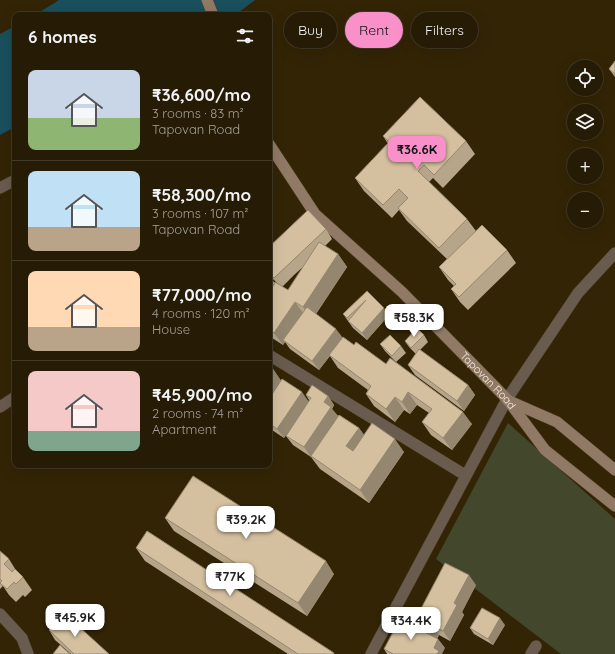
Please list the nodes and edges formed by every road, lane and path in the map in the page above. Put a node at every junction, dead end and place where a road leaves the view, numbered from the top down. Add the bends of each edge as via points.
1 (208, 0) edge
2 (212, 12) edge
3 (272, 148) edge
4 (12, 182) edge
5 (0, 188) edge
6 (615, 254) edge
7 (272, 357) edge
8 (12, 399) edge
9 (507, 399) junction
10 (0, 407) edge
11 (615, 470) edge
12 (465, 475) junction
13 (615, 506) edge
14 (0, 614) edge
15 (28, 654) edge
16 (371, 654) edge

1 - 2 main road
3 - 9 main road, Tapovan Road via 316,214 402,292
4 - 5 street
6 - 9 street via 578,294
7 - 12 street
8 - 10 street
9 - 11 main road via 557,422
9 - 12 street
9 - 13 main road, Tapovan Road via 545,450
12 - 16 street
14 - 15 street via 22,638

